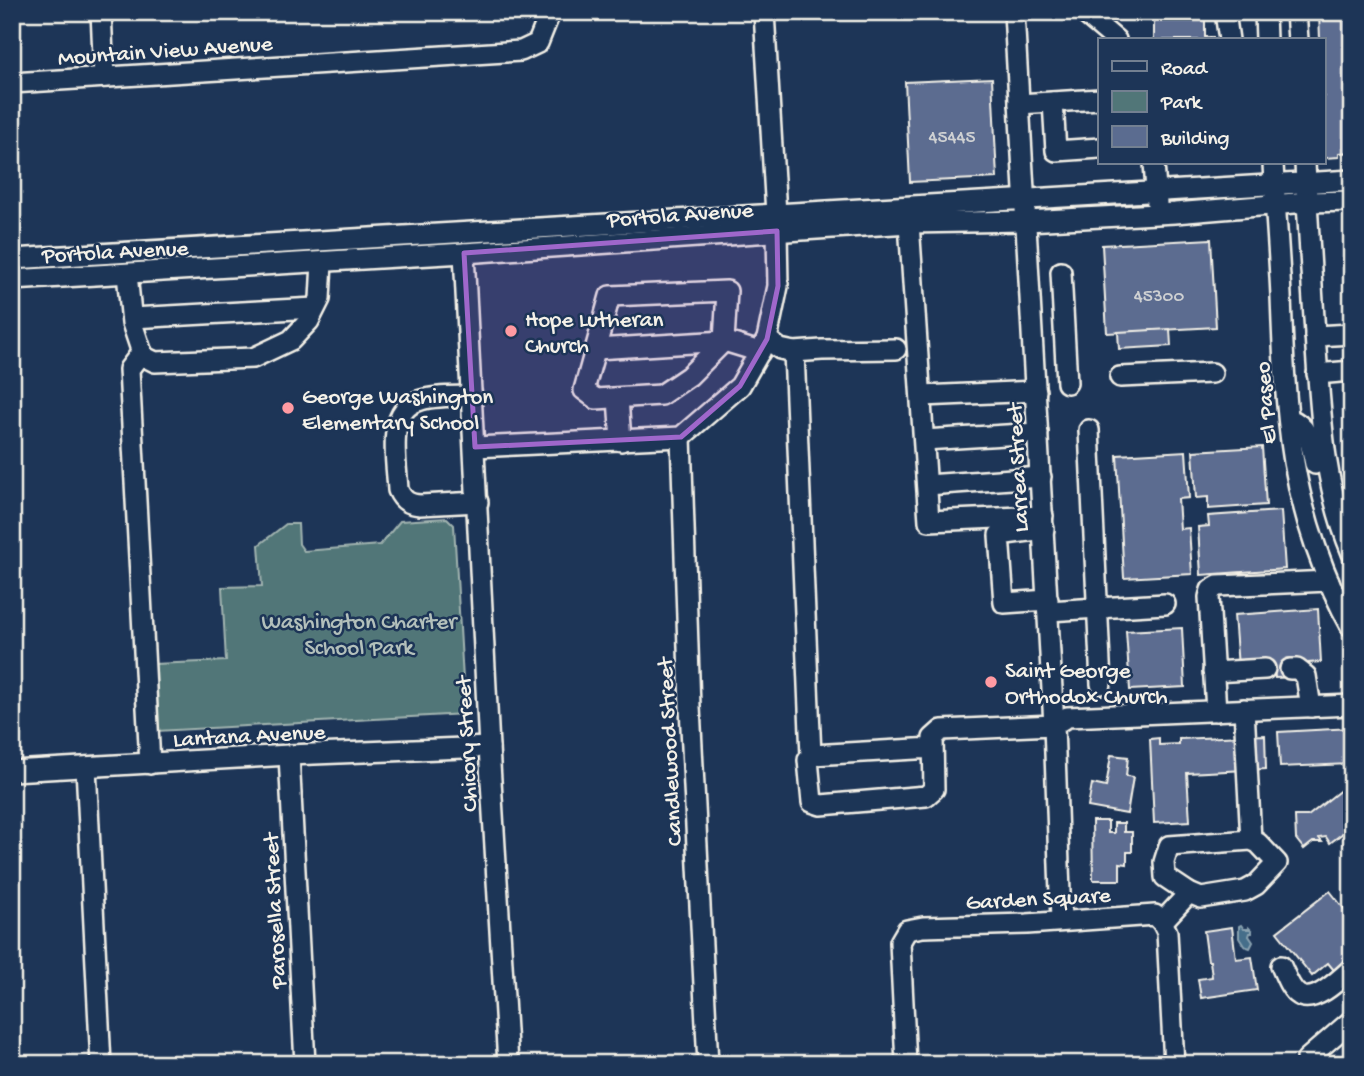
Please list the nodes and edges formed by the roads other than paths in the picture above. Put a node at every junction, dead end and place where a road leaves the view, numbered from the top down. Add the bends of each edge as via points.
1 (101, 12) edge
2 (547, 12) edge
3 (764, 12) edge
4 (1014, 12) edge
5 (1083, 12) edge
6 (1225, 12) edge
7 (1265, 12) edge
8 (1296, 12) edge
9 (1114, 38) edge
10 (1228, 38) edge
11 (1266, 38) edge
12 (1298, 38) edge
13 (104, 77) junction
14 (12, 83) edge
15 (1098, 99) edge
16 (1053, 102) junction
17 (1019, 104) junction
18 (1098, 148) edge
19 (1154, 164) edge
20 (1273, 164) edge
21 (1303, 164) edge
22 (1352, 180) edge
23 (1352, 189) edge
24 (1304, 190) junction
25 (1156, 192) junction
26 (1278, 197) junction
27 (1026, 199) junction
28 (1352, 201) edge
29 (1162, 213) junction
30 (1027, 221) junction
31 (777, 223) junction
32 (909, 223) junction
33 (464, 253) junction
34 (12, 259) edge
35 (322, 262) junction
36 (1066, 272) dead end
37 (127, 274) junction
38 (12, 280) edge
39 (315, 308) junction
40 (132, 318) junction
41 (1352, 334) edge
42 (1315, 336) junction
43 (724, 341) junction
44 (763, 346) junction
45 (596, 349) junction
46 (896, 349) dead end
47 (142, 352) junction
48 (794, 352) junction
49 (1352, 371) edge
50 (1212, 373) dead end
51 (1317, 374) junction
52 (1120, 377) dead end
53 (1072, 383) dead end
54 (1036, 391) junction
55 (473, 396) junction
56 (922, 396) junction
57 (618, 398) junction
58 (1289, 419) junction
59 (1089, 430) dead end
60 (1038, 433) junction
61 (681, 437) junction
62 (924, 440) junction
63 (621, 441) junction
64 (475, 447) junction
65 (1041, 477) junction
66 (926, 485) junction
67 (1330, 488) junction
68 (478, 502) junction
69 (1345, 517) edge
70 (1043, 523) junction
71 (1352, 553) edge
72 (1329, 581) junction
73 (1165, 604) dead end
74 (1048, 606) junction
75 (1097, 608) junction
76 (1352, 628) edge
77 (1265, 669) dead end
78 (1290, 669) dead end
79 (1213, 672) junction
80 (1101, 684) dead end
81 (1352, 705) edge
82 (1311, 707) junction
83 (1244, 709) junction
84 (1216, 711) junction
85 (1054, 725) junction
86 (489, 747) junction
87 (933, 748) junction
88 (289, 755) junction
89 (810, 756) junction
90 (150, 764) junction
91 (86, 767) junction
92 (12, 771) edge
93 (1251, 840) junction
94 (1189, 893) junction
95 (1061, 921) junction
96 (1162, 922) junction
97 (1281, 966) dead end
98 (1352, 968) edge
99 (1352, 1020) edge
100 (102, 1064) edge
101 (305, 1064) edge
102 (508, 1064) edge
103 (708, 1064) edge
104 (906, 1064) edge
105 (1174, 1064) edge
106 (1307, 1064) edge

1 - 13 street
2 - 13 street, Mountain View Avenue via 538,43 521,51
3 - 31 street
4 - 17 street, Larrea Street
5 - 9 street
6 - 10 street
7 - 11 street
8 - 12 street
13 - 14 street, Mountain View Avenue
15 - 16 street
16 - 17 street
16 - 18 street via 1056,151
17 - 27 street, Larrea Street
19 - 25 street
20 - 26 street, El Paseo
21 - 24 street
22 - 24 street, Portola Avenue
23 - 24 street
24 - 26 street, Portola Avenue
24 - 28 street, Portola Avenue
24 - 42 street
25 - 26 street, Portola Avenue
25 - 27 street, Portola Avenue
25 - 29 street
26 - 29 street, Portola Avenue
26 - 58 street, El Paseo
27 - 30 street, Larrea Street
27 - 31 street, Portola Avenue
29 - 30 street, Portola Avenue
30 - 32 street, Portola Avenue
30 - 54 street, Larrea Street
31 - 32 street, Portola Avenue
31 - 33 street, Portola Avenue
31 - 34 street, Portola Avenue
31 - 44 street via 778,286
32 - 56 street
33 - 35 street, Portola Avenue
33 - 55 street, Chicory Street
35 - 37 street, Portola Avenue
35 - 39 street via 320,299
36 - 53 street
37 - 38 street, Portola Avenue
37 - 40 street
39 - 40 street
39 - 47 street via 291,340 253,358 155,362
40 - 47 street
41 - 42 street
42 - 51 street
43 - 44 street
43 - 45 street
43 - 45 street via 727,291 610,296
43 - 57 street via 689,376 661,395
44 - 48 street
44 - 61 street via 740,386
45 - 57 street via 584,390 596,399
46 - 48 street
47 - 90 street via 129,369
48 - 89 street
49 - 51 street
50 - 52 street
51 - 67 street
54 - 56 street
54 - 60 street, Larrea Street
55 - 64 street, Chicory Street
55 - 68 street via 416,401 397,421 395,431 398,490 406,502
56 - 62 street
57 - 63 street
58 - 67 street via 1307,433 1316,468
58 - 72 street, El Paseo via 1301,496
59 - 75 street
60 - 62 street
60 - 65 street, Larrea Street
61 - 63 street
61 - 103 street, Candlewood Street
62 - 66 street
63 - 64 street
64 - 68 street, Chicory Street
65 - 66 street
65 - 70 street, Larrea Street
66 - 70 street via 929,521
67 - 69 street
68 - 86 street, Chicory Street
69 - 71 street
70 - 74 street, Larrea Street
70 - 74 street via 999,535 1004,603
72 - 76 street, El Paseo
72 - 79 street via 1211,590
73 - 75 street
74 - 75 street
74 - 85 street, Larrea Street
75 - 80 street
77 - 79 street
78 - 82 street via 1306,676
79 - 84 street
81 - 82 street
82 - 83 street
83 - 84 street
83 - 93 street
84 - 85 street via 1067,717
85 - 87 street via 942,730 933,738
85 - 95 street, Larrea Street
86 - 88 street, Lantana Avenue
86 - 102 street, Chicory Street
87 - 89 street
87 - 89 street via 934,789 926,796 821,805 812,802
88 - 90 street, Lantana Avenue
88 - 101 street, Parosella Street
90 - 91 street, Lantana Avenue
91 - 92 street, Lantana Avenue
91 - 100 street
93 - 94 street via 1277,863 1256,885 1201,898
93 - 94 street via 1169,846 1165,877
94 - 96 street
95 - 96 street, Garden Square via 1155,915
95 - 104 street, Garden Square via 907,930 900,942
96 - 105 street via 1167,932
97 - 98 street via 1299,996 1307,997 1327,989
99 - 106 street via 1307,1059

